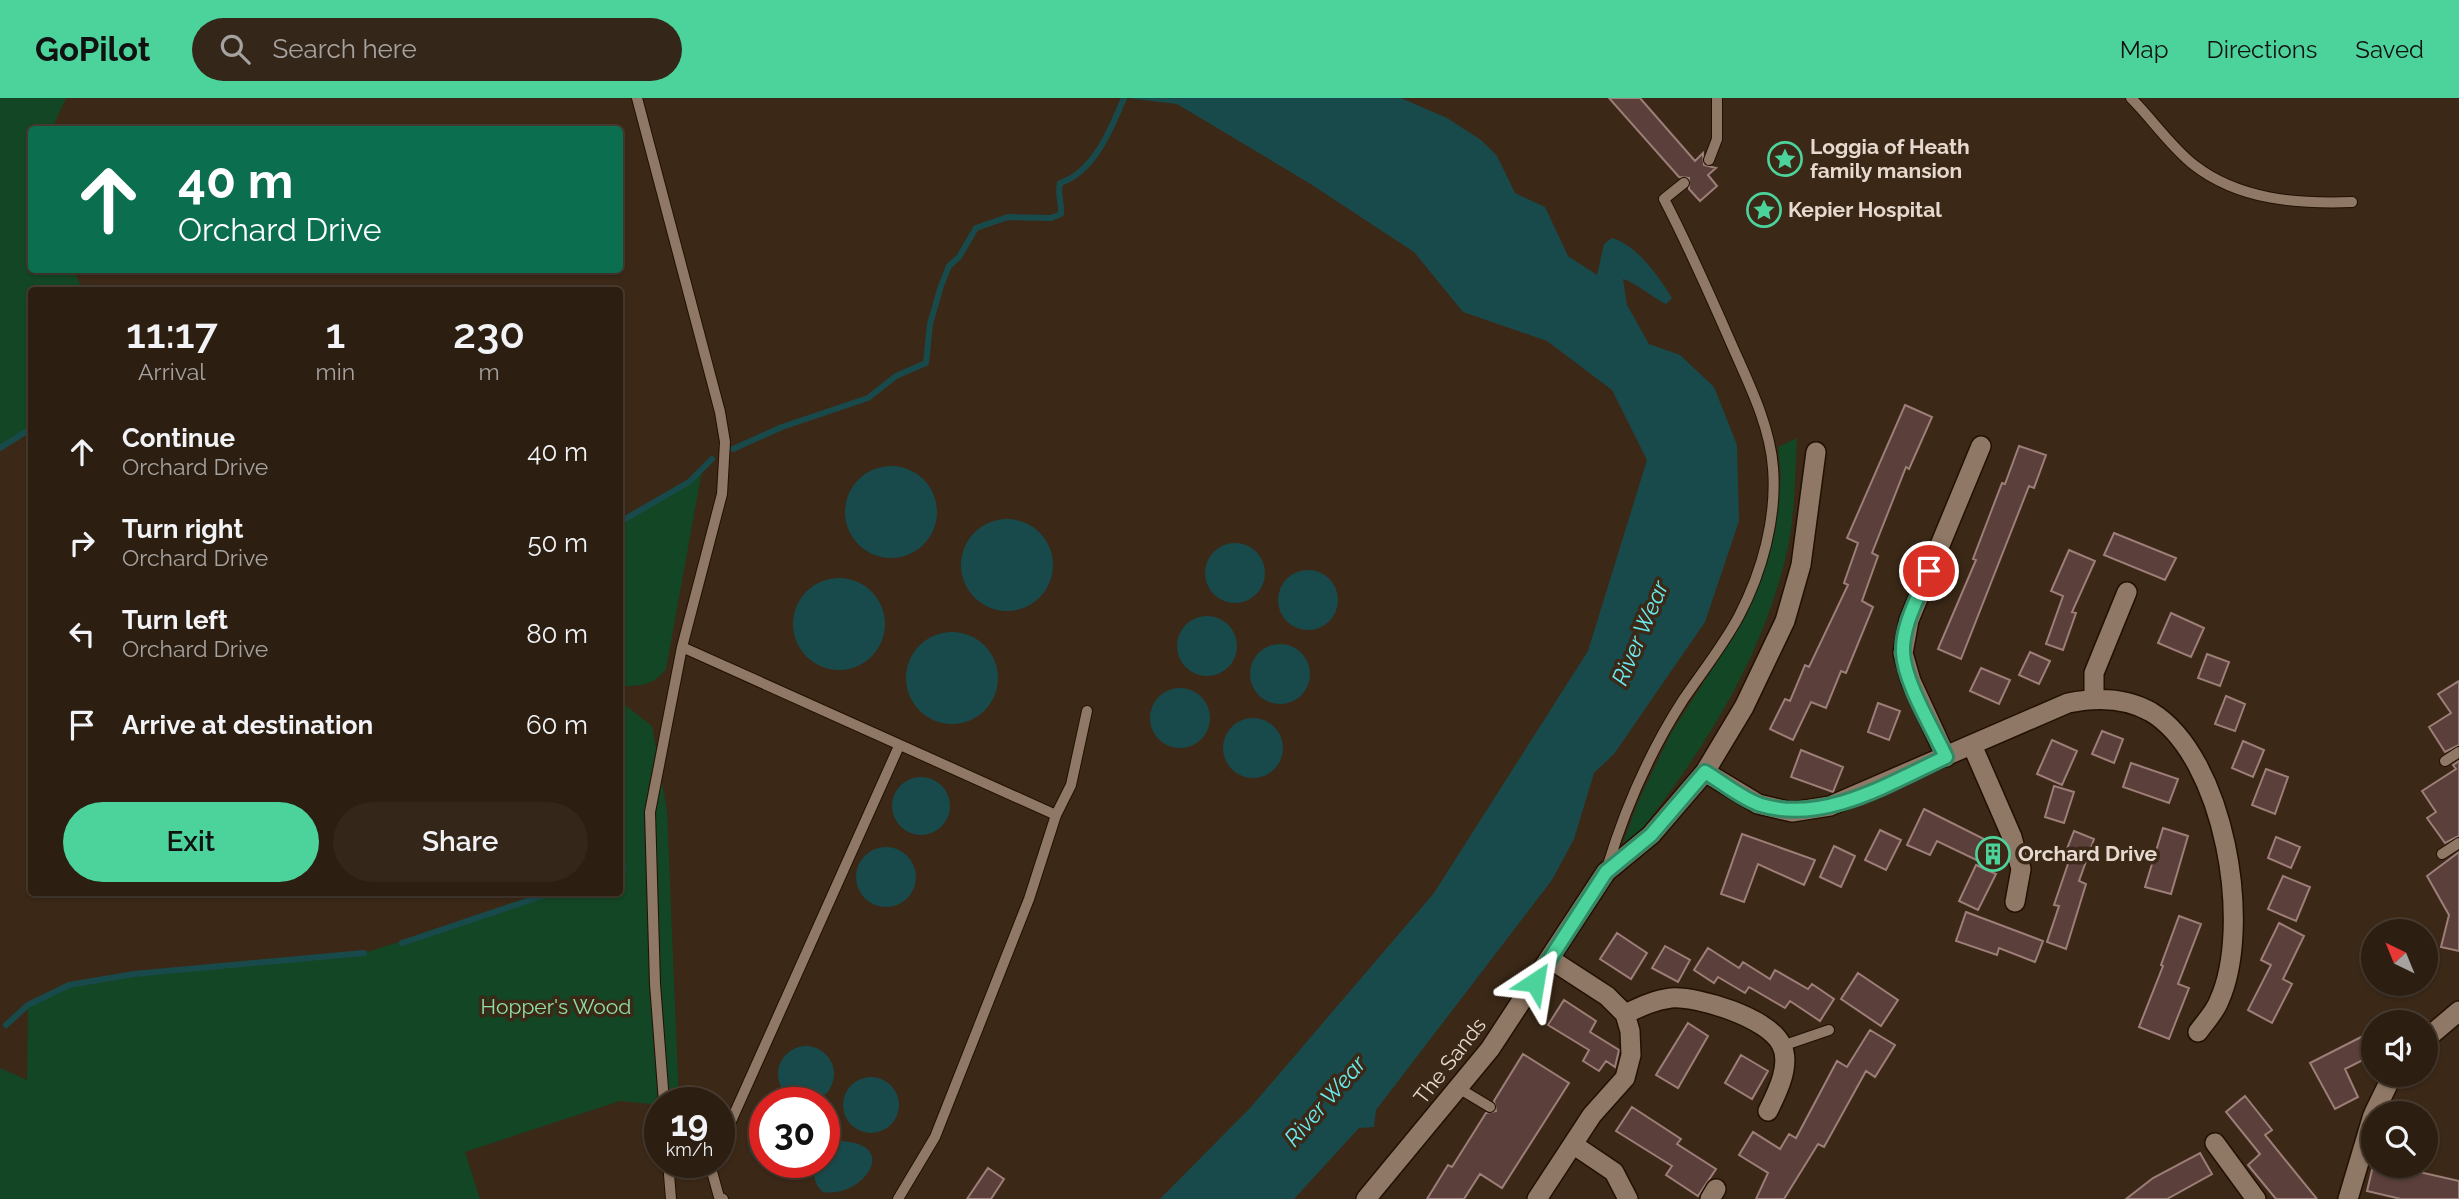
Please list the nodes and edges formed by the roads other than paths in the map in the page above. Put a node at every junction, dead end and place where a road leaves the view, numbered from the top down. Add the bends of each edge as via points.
1 (637, 98) edge
2 (1717, 98) edge
3 (2132, 98) edge
4 (1709, 160) dead end
5 (1684, 183) dead end
6 (2352, 202) dead end
7 (1981, 446) dead end
8 (1816, 452) dead end
9 (2127, 592) dead end
10 (682, 648) junction
11 (2094, 698) junction
12 (1087, 711) dead end
13 (1972, 745) junction
14 (900, 746) junction
15 (2459, 752) edge
16 (1946, 757) junction
17 (2445, 761) dead end
18 (1705, 772) junction
19 (1056, 815) junction
20 (2459, 843) edge
21 (2442, 854) dead end
22 (1606, 872) junction
23 (2015, 902) dead end
24 (1550, 959) junction
25 (2459, 1011) edge
26 (1625, 1013) junction
27 (2438, 1029) edge
28 (1829, 1030) dead end
29 (2198, 1032) dead end
30 (1782, 1046) junction
31 (663, 1087) edge
32 (1460, 1089) junction
33 (1490, 1107) dead end
34 (1768, 1111) dead end
35 (735, 1112) edge
36 (2215, 1143) dead end
37 (1574, 1145) junction
38 (2361, 1155) edge
39 (669, 1178) edge
40 (713, 1178) edge
41 (671, 1199) edge
42 (723, 1199) edge
43 (898, 1199) edge
44 (1366, 1199) edge
45 (1537, 1199) edge
46 (1628, 1199) edge
47 (2256, 1199) edge
48 (2348, 1199) edge

1 - 10 lane via 725,442 722,494
2 - 4 lane via 1717,139
3 - 6 lane via 2193,164 2224,183 2266,198 2303,204
5 - 22 lane via 1664,199 1749,384 1769,443 1773,498 1769,534 1739,616 1644,768 1621,820
7 - 16 street via 1909,620 1903,653
8 - 18 street via 1801,565 1785,621 1744,707
9 - 11 street via 2094,673
10 - 14 lane
10 - 31 lane via 650,812
11 - 13 street via 2068,703
11 - 29 street via 2123,701 2151,712 2177,735 2195,764 2229,850 2234,906 2230,957 2219,1001
12 - 19 lane via 1071,785
13 - 16 street
13 - 23 street via 2021,869
14 - 19 lane
14 - 35 lane
15 - 17 lane
16 - 18 street via 1830,806 1792,812 1758,804
18 - 22 street via 1651,835
19 - 43 lane via 1029,899 934,1137
20 - 21 lane
22 - 24 street, The Sands
24 - 26 street
24 - 32 street, The Sands
25 - 27 street
26 - 30 street via 1654,1000 1694,1001 1742,1014 1770,1030
26 - 37 street via 1631,1055 1625,1078 1592,1115
28 - 30 lane
30 - 34 street via 1785,1067
32 - 33 lane
32 - 44 street, The Sands
36 - 47 street
37 - 45 street
37 - 46 street via 1614,1172
38 - 48 street
39 - 41 lane
40 - 42 lane

